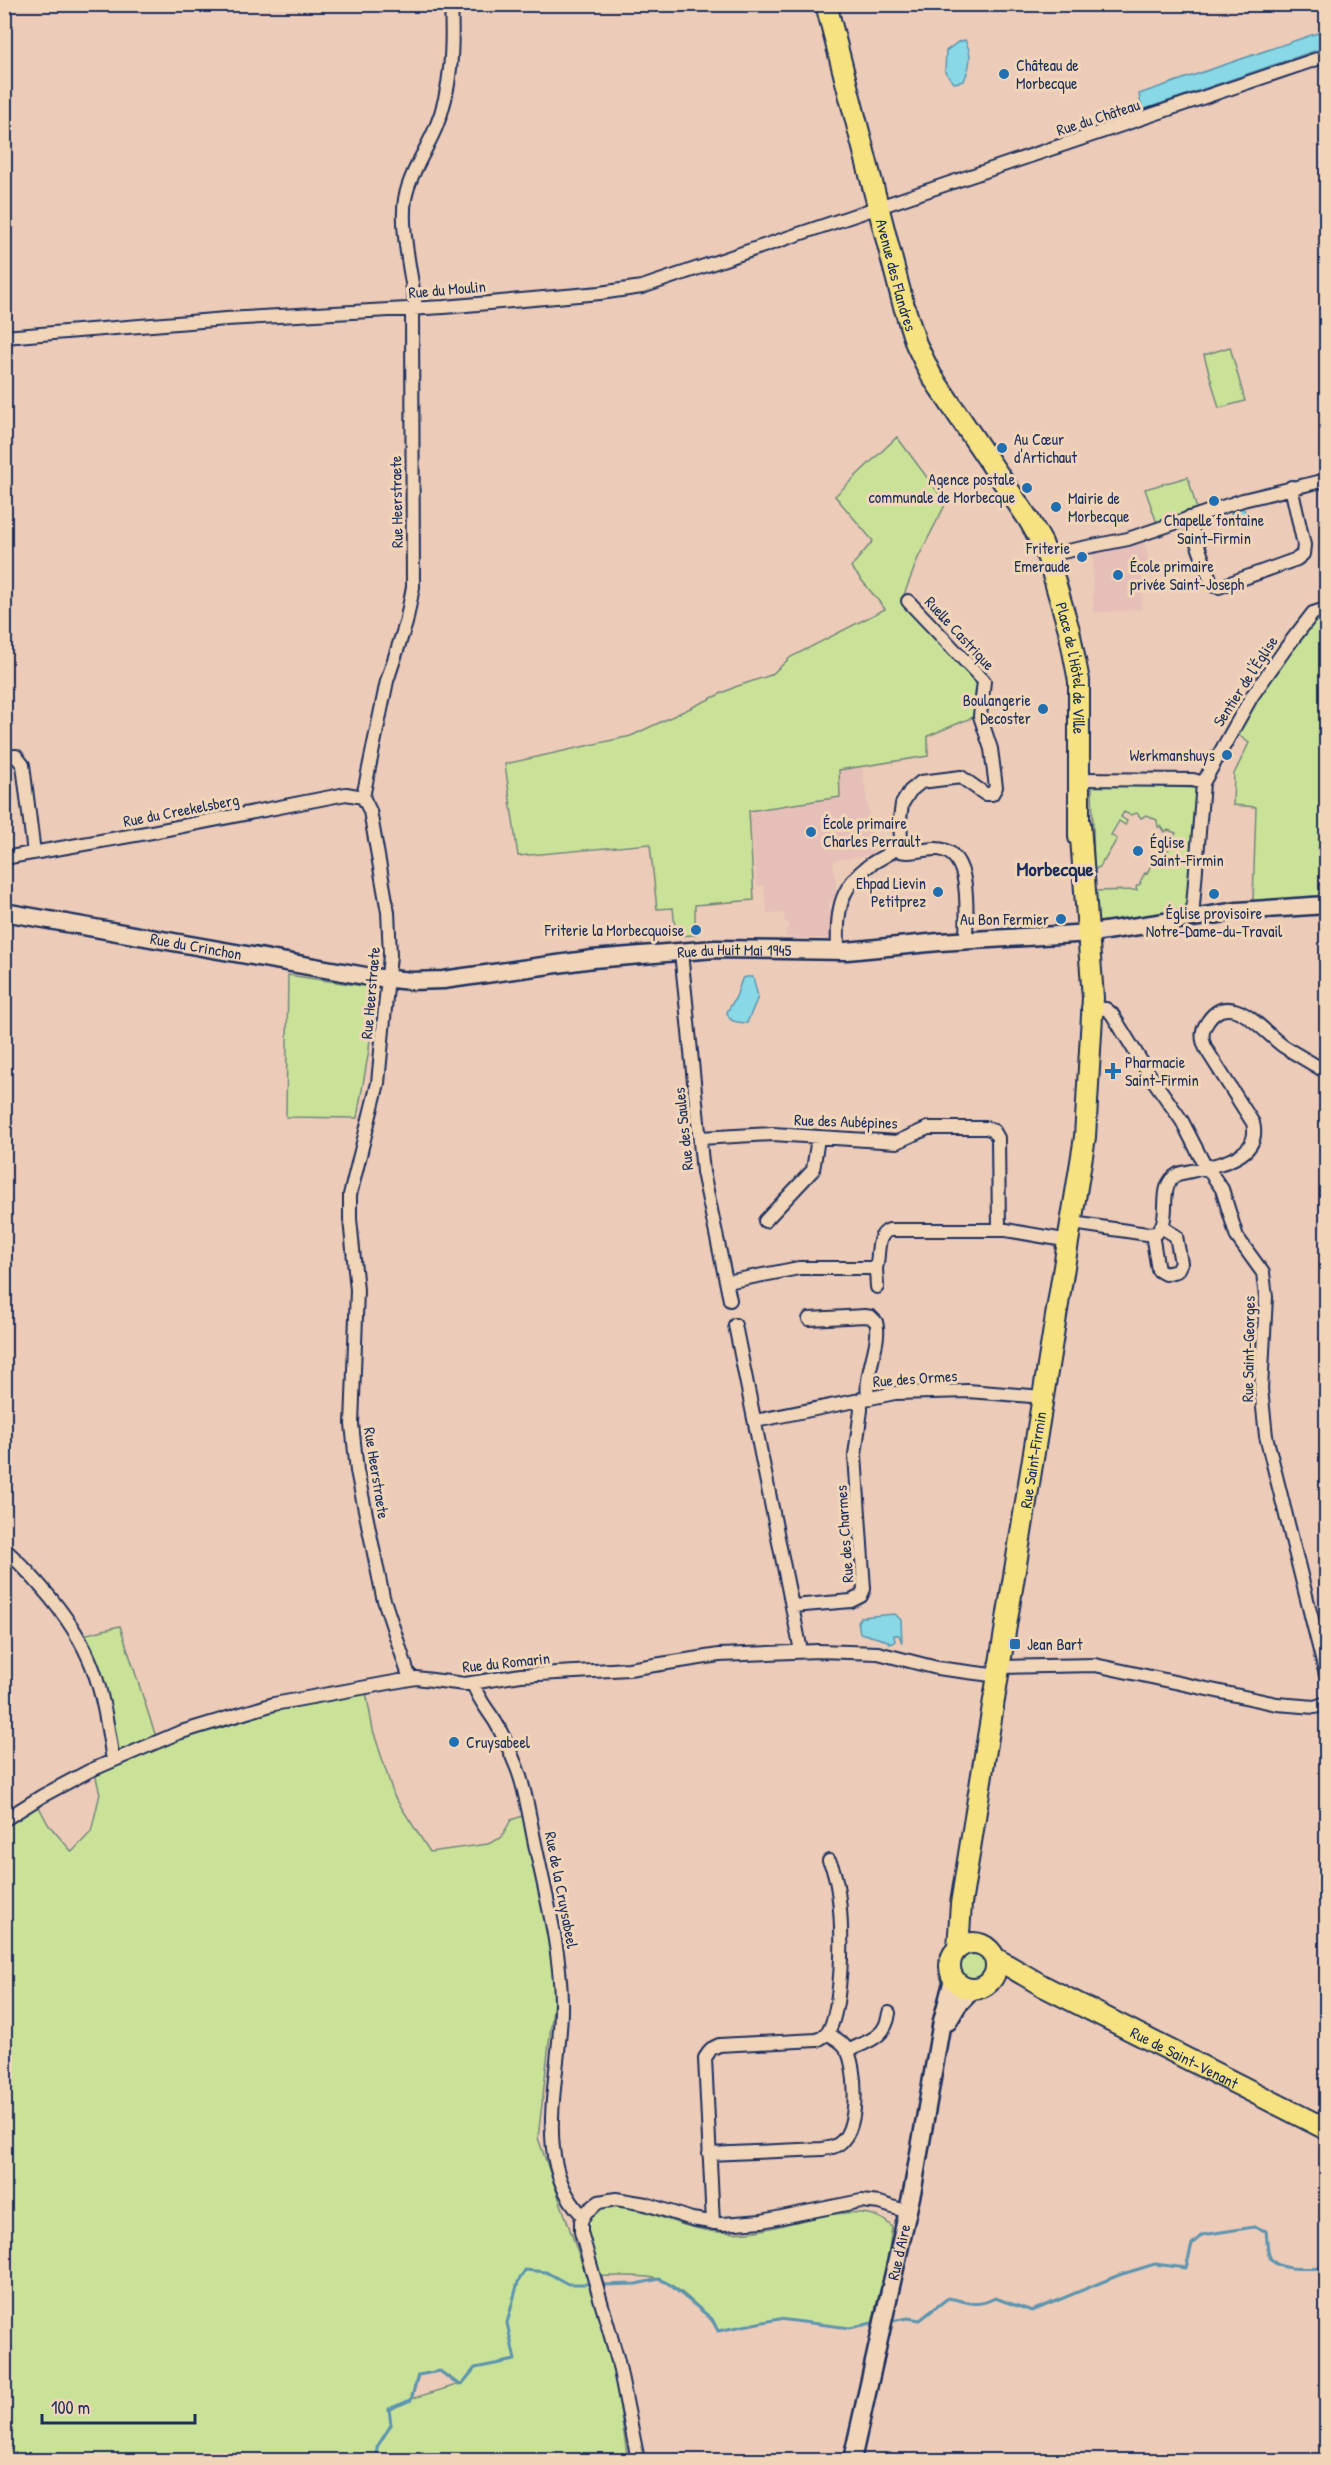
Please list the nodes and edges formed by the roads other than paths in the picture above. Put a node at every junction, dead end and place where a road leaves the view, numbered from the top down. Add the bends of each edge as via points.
1 (451, 4) edge
2 (826, 4) edge
3 (1326, 56) edge
4 (878, 207) junction
5 (414, 309) junction
6 (4, 337) edge
7 (1326, 480) edge
8 (1292, 487) junction
9 (1188, 518) junction
10 (1029, 520) joint
11 (1047, 555) junction
12 (908, 601) dead end
13 (1326, 609) edge
14 (4, 757) edge
15 (1080, 779) junction
16 (1203, 783) junction
17 (363, 797) junction
18 (896, 849) junction
19 (34, 853) junction
20 (4, 858) edge
21 (1326, 905) edge
22 (4, 912) edge
23 (1192, 918) junction
24 (1085, 933) junction
25 (966, 940) junction
26 (681, 952) junction
27 (838, 952) junction
28 (388, 979) junction
29 (1090, 1008) junction
30 (1326, 1072) edge
31 (818, 1137) junction
32 (700, 1138) junction
33 (1206, 1167) junction
34 (765, 1221) dead end
35 (999, 1230) junction
36 (1071, 1232) junction
37 (876, 1268) junction
38 (727, 1282) junction
39 (877, 1287) dead end
40 (730, 1300) dead end
41 (809, 1320) dead end
42 (735, 1325) dead end
43 (1044, 1397) junction
44 (864, 1398) junction
45 (755, 1421) junction
46 (4, 1549) edge
47 (794, 1606) junction
48 (801, 1651) junction
49 (999, 1671) junction
50 (1326, 1675) edge
51 (410, 1679) junction
52 (473, 1683) junction
53 (1326, 1702) edge
54 (113, 1760) junction
55 (4, 1820) edge
56 (828, 1861) dead end
57 (964, 1888) junction
58 (980, 1944) junction
59 (957, 1948) junction
60 (994, 1958) junction
61 (953, 1979) junction
62 (981, 1985) junction
63 (1042, 1986) junction
64 (889, 2013) dead end
65 (827, 2033) junction
66 (940, 2043) junction
67 (847, 2051) junction
68 (1326, 2129) edge
69 (709, 2154) junction
70 (908, 2212) junction
71 (583, 2216) junction
72 (713, 2223) junction
73 (638, 2460) edge
74 (852, 2460) edge

1 - 5 street, Rue Heerstraete via 445,98 405,203
2 - 4 main road, Avenue des Flandres
3 - 4 street, Rue du Château
4 - 5 street, Rue du Moulin via 642,286
4 - 10 main road, Avenue des Flandres via 906,314 925,365
5 - 6 street, Rue du Moulin via 245,317
5 - 17 street, Rue Heerstraete via 413,587 387,681
7 - 8 street
8 - 9 street
8 - 9 street via 1303,554 1219,586 1211,582
9 - 11 street via 1120,541
10 - 11 main road, Place de l'Hôtel de Ville
11 - 15 main road, Place de l'Hôtel de Ville via 1078,674
12 - 18 street, Ruelle Castrique via 984,681 980,716 991,749 995,791 983,794 957,777 921,782 902,804 901,843
13 - 16 street, Sentier de l'Église via 1313,613 1286,648 1249,702
14 - 19 street via 18,758 23,765
15 - 16 street
15 - 24 main road, Place de l'Hôtel de Ville via 1078,904
16 - 23 street
17 - 19 street, Rue du Creekelsberg via 346,794
17 - 28 street, Rue Heerstraete via 370,811 388,912
18 - 25 street via 941,849 956,860 966,882
18 - 27 street via 861,873 847,890 838,913
19 - 20 street, Rue du Creekelsberg
21 - 23 street, Rue du Huit Mai 1945
22 - 28 street, Rue du Crinchon
23 - 24 street, Rue du Huit Mai 1945
24 - 25 street, Rue du Huit Mai 1945
24 - 29 main road, Rue Saint-Firmin
25 - 27 street, Rue du Huit Mai 1945
26 - 27 street, Rue du Huit Mai 1945
26 - 28 street, Rue du Huit Mai 1945 via 593,959 443,980
26 - 32 street, Rue des Saules
28 - 51 street, Rue Heerstraete via 378,1083 350,1195 357,1290 352,1424 357,1471 381,1587
29 - 33 street, Rue Saint-Georges via 1106,1009 1112,1014 1182,1121
29 - 36 main road, Rue Saint-Firmin via 1086,1126
30 - 33 street via 1286,1048 1244,1012 1229,1009 1214,1015 1203,1031 1204,1044 1253,1123 1255,1137 1243,1154
31 - 32 street, Rue des Aubépines via 766,1134
31 - 34 street via 813,1170
31 - 35 street, Rue des Aubépines via 897,1142 928,1128 992,1130 999,1141
32 - 38 street, Rue des Saules via 706,1188
33 - 36 street via 1170,1179 1157,1231
33 - 50 street, Rue Saint-Georges via 1225,1194 1237,1237 1264,1278 1261,1389 1266,1436
35 - 36 street
35 - 37 street via 887,1231 880,1238
36 - 43 main road, Rue Saint-Firmin
37 - 38 street via 799,1268
37 - 39 street
38 - 40 street, Rue des Saules
41 - 44 street, Rue des Charmes via 865,1316 876,1322
42 - 45 street
43 - 44 street, Rue des Ormes via 950,1391
43 - 49 main road, Rue Saint-Firmin
44 - 45 street, Rue des Ormes
44 - 47 street, Rue des Charmes via 855,1455 864,1589 861,1596 851,1601
45 - 47 street
46 - 54 street via 52,1599 81,1639 99,1683
47 - 48 street
48 - 49 street, Rue du Romarin via 878,1653 937,1668
48 - 52 street, Rue du Romarin via 719,1654 629,1669 522,1675
49 - 53 street via 1095,1665 1262,1702 1310,1707
49 - 57 main road, Rue Saint-Firmin
51 - 52 street, Rue du Romarin
51 - 54 street, Rue du Romarin via 257,1709 169,1736
52 - 71 street, Rue de la Cruysabeel via 501,1731 522,1784 555,1929 561,2014 552,2144 564,2191
54 - 55 street, Rue du Romarin
56 - 65 street via 836,1877 841,1965
57 - 58 main road, Rue Saint-Firmin via 970,1925
57 - 59 main road, Rue Saint-Firmin
58 - 59 main road via 968,1943
58 - 60 main road
59 - 61 main road via 949,1964
60 - 62 main road via 995,1970
60 - 63 main road, Rue de Saint-Venant
61 - 62 main road via 963,1987
61 - 66 street, Rue d'Aire
62 - 63 main road, Rue de Saint-Venant via 1015,1980
62 - 66 street, Rue d'Aire via 952,2013
63 - 68 main road, Rue de Saint-Venant
64 - 67 street via 882,2033
65 - 67 street
65 - 69 street via 817,2040 723,2044 711,2049 704,2061
66 - 70 street, Rue d'Aire
67 - 69 street via 855,2095 848,2132 839,2144 822,2149
69 - 72 street
70 - 72 street via 861,2201 742,2224
70 - 74 street, Rue d'Aire
71 - 72 street via 599,2202 616,2199
71 - 73 street via 581,2232 621,2372

